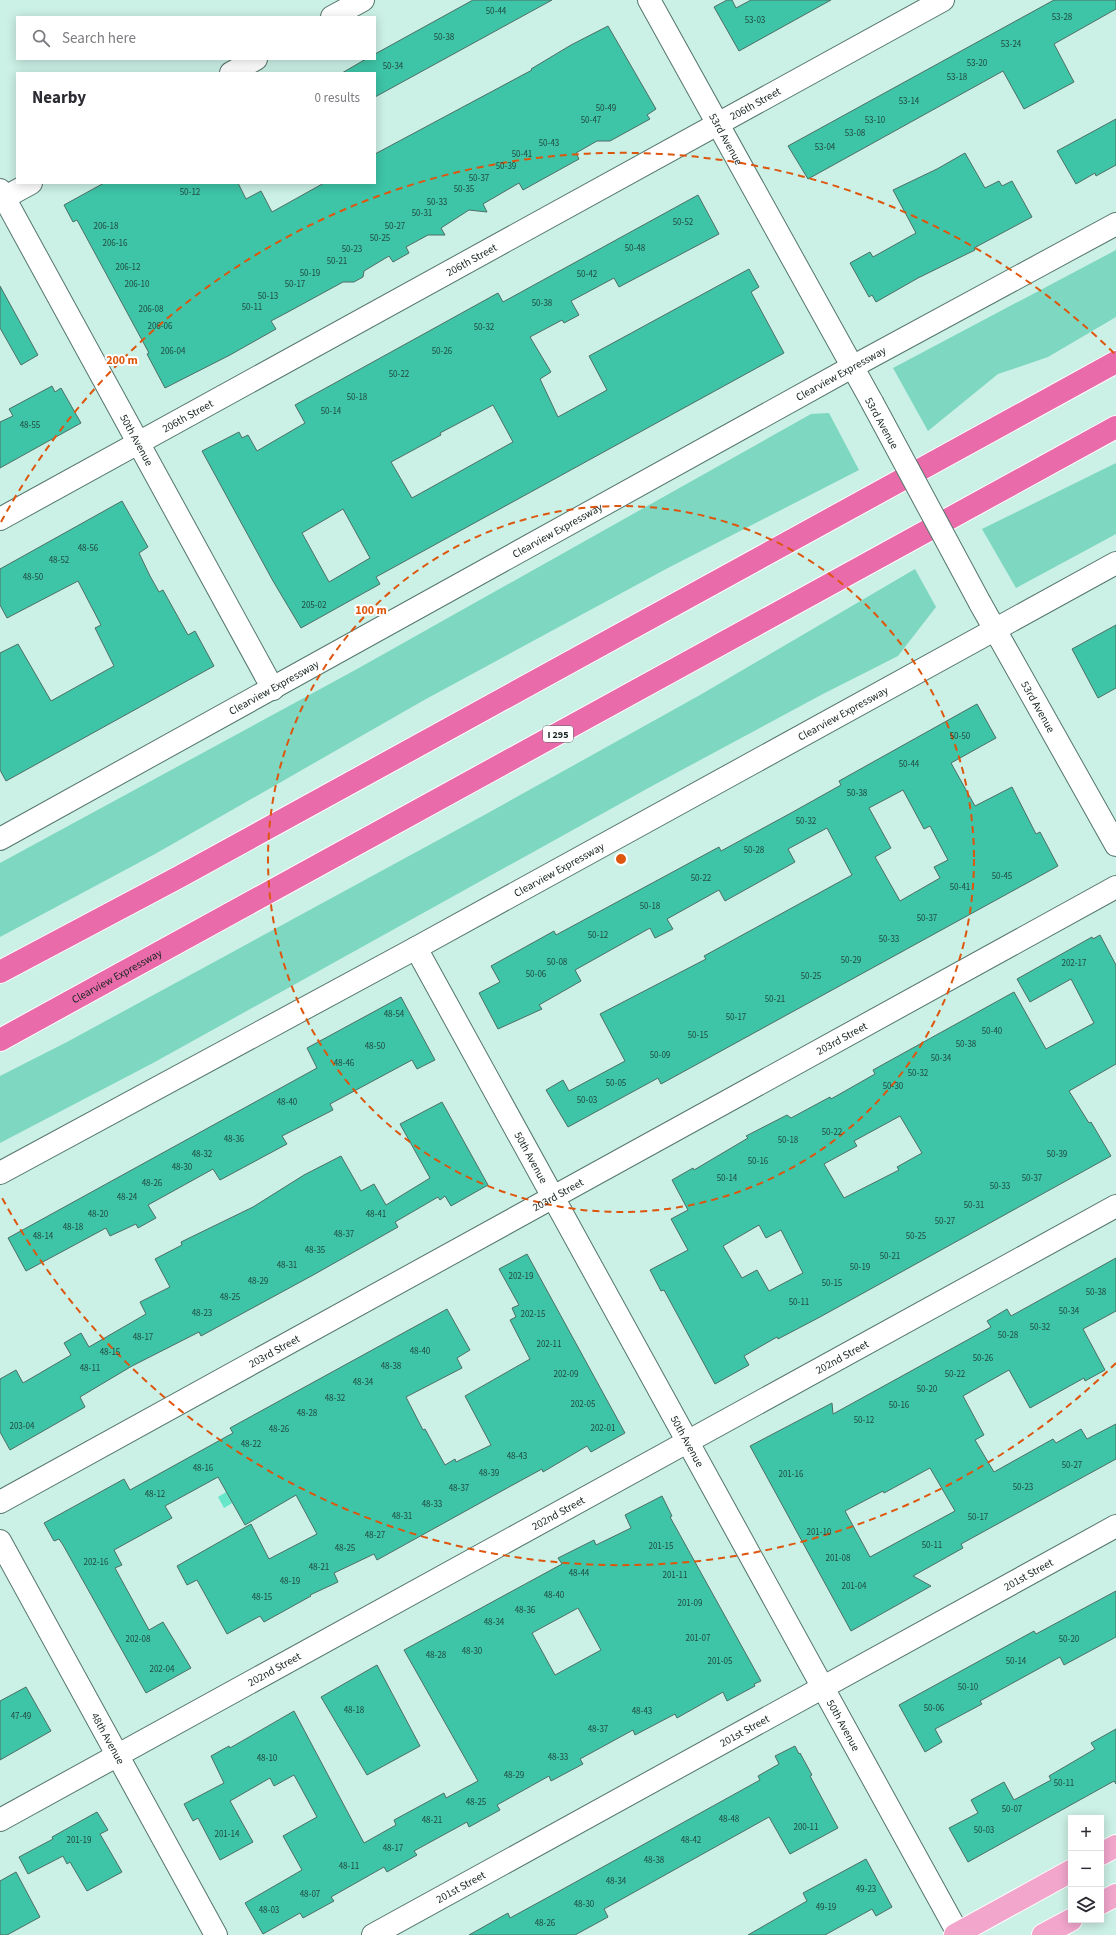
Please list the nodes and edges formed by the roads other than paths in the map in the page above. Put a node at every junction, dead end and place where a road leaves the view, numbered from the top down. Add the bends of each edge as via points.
1 (363, 0) edge
2 (649, 0) edge
3 (943, 0) edge
4 (334, 16) edge
5 (254, 60) edge
6 (233, 72) edge
7 (718, 124) junction
8 (29, 184) edge
9 (1, 196) edge
10 (1116, 224) edge
11 (1116, 362) edge
12 (852, 368) junction
13 (1116, 427) edge
14 (138, 443) junction
15 (0, 519) edge
16 (1116, 563) edge
17 (993, 630) junction
18 (273, 689) junction
19 (0, 839) edge
20 (1116, 845) edge
21 (1116, 887) edge
22 (416, 948) junction
23 (0, 972) edge
24 (0, 1040) edge
25 (0, 1173) edge
26 (552, 1196) junction
27 (1116, 1206) edge
28 (688, 1442) junction
29 (0, 1502) edge
30 (1116, 1526) edge
31 (0, 1541) edge
32 (824, 1687) junction
33 (118, 1756) junction
34 (0, 1820) edge
35 (1116, 1846) edge
36 (1104, 1852) edge
37 (1068, 1873) edge
38 (1116, 1895) edge
39 (1104, 1901) edge
40 (1068, 1922) edge
41 (957, 1934) edge
42 (216, 1935) edge
43 (373, 1935) edge
44 (1043, 1935) edge

1 - 4 street
2 - 7 street, 53rd Avenue
3 - 7 street, 206th Street
5 - 6 street
7 - 12 street, 53rd Avenue
7 - 14 street, 206th Street
8 - 9 street
9 - 14 street, 50th Avenue
10 - 12 street, Clearview Expressway
11 - 23 highway via 186,873
12 - 17 street, 53rd Avenue, bridge
12 - 18 street, Clearview Expressway
13 - 24 highway, Clearview Expressway / I 295
14 - 15 street, 206th Street
14 - 18 street, 50th Avenue
16 - 17 street, Clearview Expressway
17 - 20 street, 53rd Avenue
17 - 22 street, Clearview Expressway
18 - 19 street, Clearview Expressway
21 - 26 street, 203rd Street
22 - 25 street, Clearview Expressway
22 - 26 street, 50th Avenue
26 - 28 street, 50th Avenue
26 - 29 street, 203rd Street
27 - 28 street, 202nd Street
28 - 32 street, 50th Avenue
28 - 33 street, 202nd Street
30 - 32 street, 201st Street
31 - 33 street, 48th Avenue
32 - 41 street, 50th Avenue
32 - 43 street, 201st Street
33 - 34 street, 202nd Street
33 - 42 street, 48th Avenue
35 - 36 main road
37 - 41 main road
38 - 39 main road
40 - 44 main road

